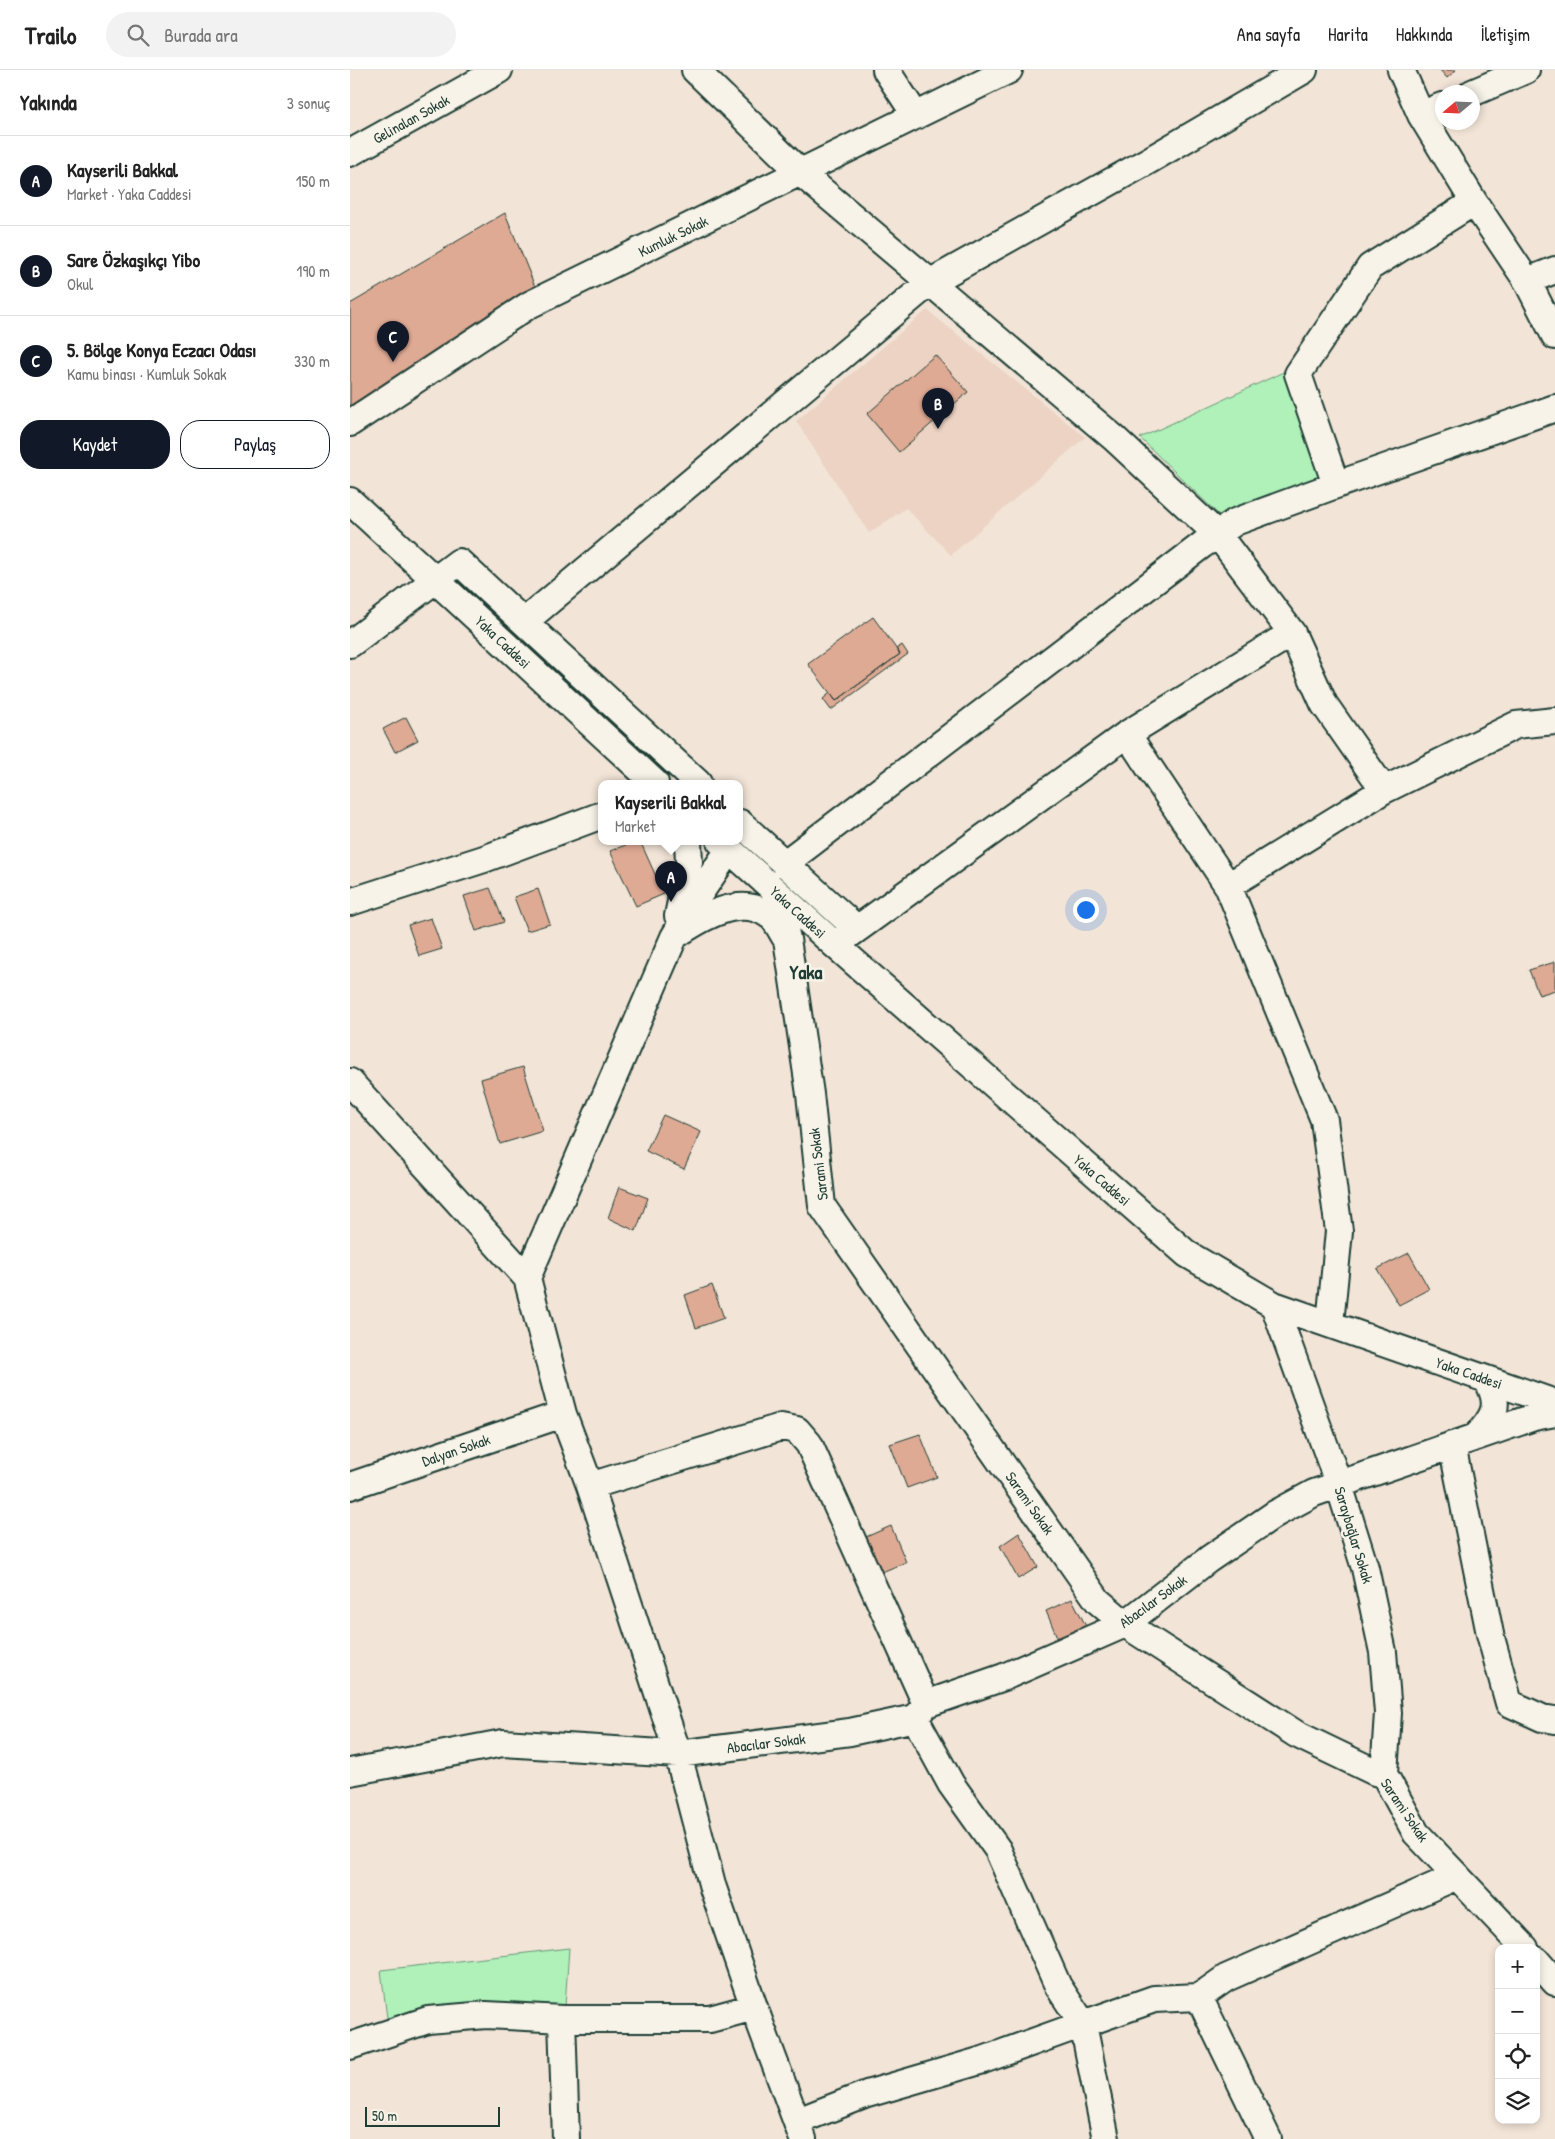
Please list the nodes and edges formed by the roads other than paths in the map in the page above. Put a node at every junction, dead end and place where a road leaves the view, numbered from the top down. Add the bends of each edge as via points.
1 (499, 70) edge
2 (695, 70) edge
3 (886, 70) edge
4 (1304, 70) edge
5 (1401, 70) edge
6 (1526, 70) edge
7 (1002, 71) edge
8 (472, 76) edge
9 (1480, 90) edge
10 (1432, 110) edge
11 (916, 116) junction
12 (350, 153) edge
13 (801, 173) junction
14 (1474, 202) junction
15 (1555, 270) edge
16 (1527, 281) junction
17 (929, 283) junction
18 (1555, 336) edge
19 (1555, 408) edge
20 (350, 423) edge
21 (1336, 485) junction
22 (350, 500) edge
23 (1218, 535) junction
24 (436, 579) junction
25 (524, 622) junction
26 (1292, 633) junction
27 (350, 644) edge
28 (1555, 721) edge
29 (1127, 734) junction
30 (652, 780) edge
31 (695, 780) edge
32 (1384, 790) junction
33 (598, 816) edge
34 (743, 826) edge
35 (688, 845) edge
36 (724, 845) edge
37 (784, 864) junction
38 (1228, 886) junction
39 (777, 893) junction
40 (350, 902) edge
41 (856, 928) junction
42 (674, 937) junction
43 (787, 938) junction
44 (835, 945) junction
45 (350, 1082) edge
46 (527, 1278) junction
47 (1274, 1305) junction
48 (1330, 1324) junction
49 (1487, 1380) junction
50 (1555, 1403) edge
51 (1555, 1413) edge
52 (563, 1414) junction
53 (1464, 1441) junction
54 (1339, 1485) junction
55 (350, 1486) edge
56 (590, 1486) junction
57 (1125, 1624) junction
58 (920, 1711) junction
59 (1555, 1720) edge
60 (678, 1754) junction
61 (350, 1772) edge
62 (1384, 1774) junction
63 (1457, 1876) junction
64 (1521, 1944) edge
65 (1540, 1965) edge
66 (1555, 1982) edge
67 (1199, 1997) junction
68 (754, 2007) junction
69 (562, 2019) junction
70 (1083, 2024) junction
71 (350, 2046) edge
72 (801, 2130) edge
73 (566, 2139) edge
74 (1106, 2139) edge
75 (1268, 2139) edge

1 - 8 street, Gelinalan Sokak
2 - 13 street
3 - 11 street
4 - 17 street
5 - 10 street
6 - 9 street
7 - 11 street, Kumluk Sokak
8 - 12 street, Gelinalan Sokak
10 - 14 street
11 - 13 street, Kumluk Sokak
13 - 17 street
13 - 20 street, Kumluk Sokak via 529,305
14 - 16 street
14 - 21 street via 1370,267 1298,374
15 - 16 street
16 - 18 street
17 - 23 street via 1114,438
17 - 25 street
19 - 21 street
21 - 23 street via 1235,522
22 - 24 street, Yaka Caddesi
23 - 26 street
23 - 37 street
24 - 25 street via 459,562
24 - 27 street
24 - 30 street, Yaka Caddesi
25 - 31 street
26 - 29 street
26 - 32 street via 1324,704
28 - 32 street via 1516,725
29 - 38 street
29 - 41 street
32 - 38 street
33 - 40 street via 484,859
34 - 37 street
35 - 42 street via 689,862
36 - 39 street, Yaka Caddesi
36 - 42 street
37 - 41 street
38 - 48 street via 1324,1120 1339,1231
39 - 43 street, Sarami Sokak
39 - 44 street, Yaka Caddesi
41 - 44 street
42 - 43 street via 700,919 723,910 747,906 770,915
42 - 46 street
43 - 57 street, Sarami Sokak via 810,1094 822,1206 1098,1601
44 - 47 street, Yaka Caddesi via 1186,1254
45 - 46 street
46 - 52 street
47 - 48 street, Yaka Caddesi
47 - 54 street, Saraybağlar Sokak
48 - 49 street, Yaka Caddesi
49 - 50 street, Yaka Caddesi
49 - 53 street via 1494,1391 1495,1407 1490,1422
51 - 53 street, Abacılar Sokak
52 - 55 street, Dalyan Sokak
52 - 56 street
53 - 54 street, Abacılar Sokak
53 - 59 street via 1490,1634 1509,1703 1542,1718
54 - 57 street, Abacılar Sokak via 1314,1493 1276,1514 1209,1559
54 - 62 street, Saraybağlar Sokak via 1365,1568 1383,1652 1388,1713
56 - 58 street via 781,1427 797,1430 809,1444
56 - 60 street
57 - 58 street, Abacılar Sokak
57 - 62 street, Sarami Sokak via 1296,1734
58 - 60 street, Abacılar Sokak via 850,1732
58 - 70 street via 951,1784 998,1850 1058,1986
60 - 61 street, Abacılar Sokak via 503,1743
60 - 68 street via 714,1888
62 - 63 street, Sarami Sokak via 1416,1833
63 - 64 street, Sarami Sokak
63 - 67 street via 1226,1978
65 - 66 street
67 - 70 street via 1154,1999
67 - 75 street
68 - 69 street via 710,2020
68 - 72 street
69 - 71 street via 486,2015 428,2020
69 - 73 street
70 - 72 street via 983,2060 867,2094
70 - 74 street

